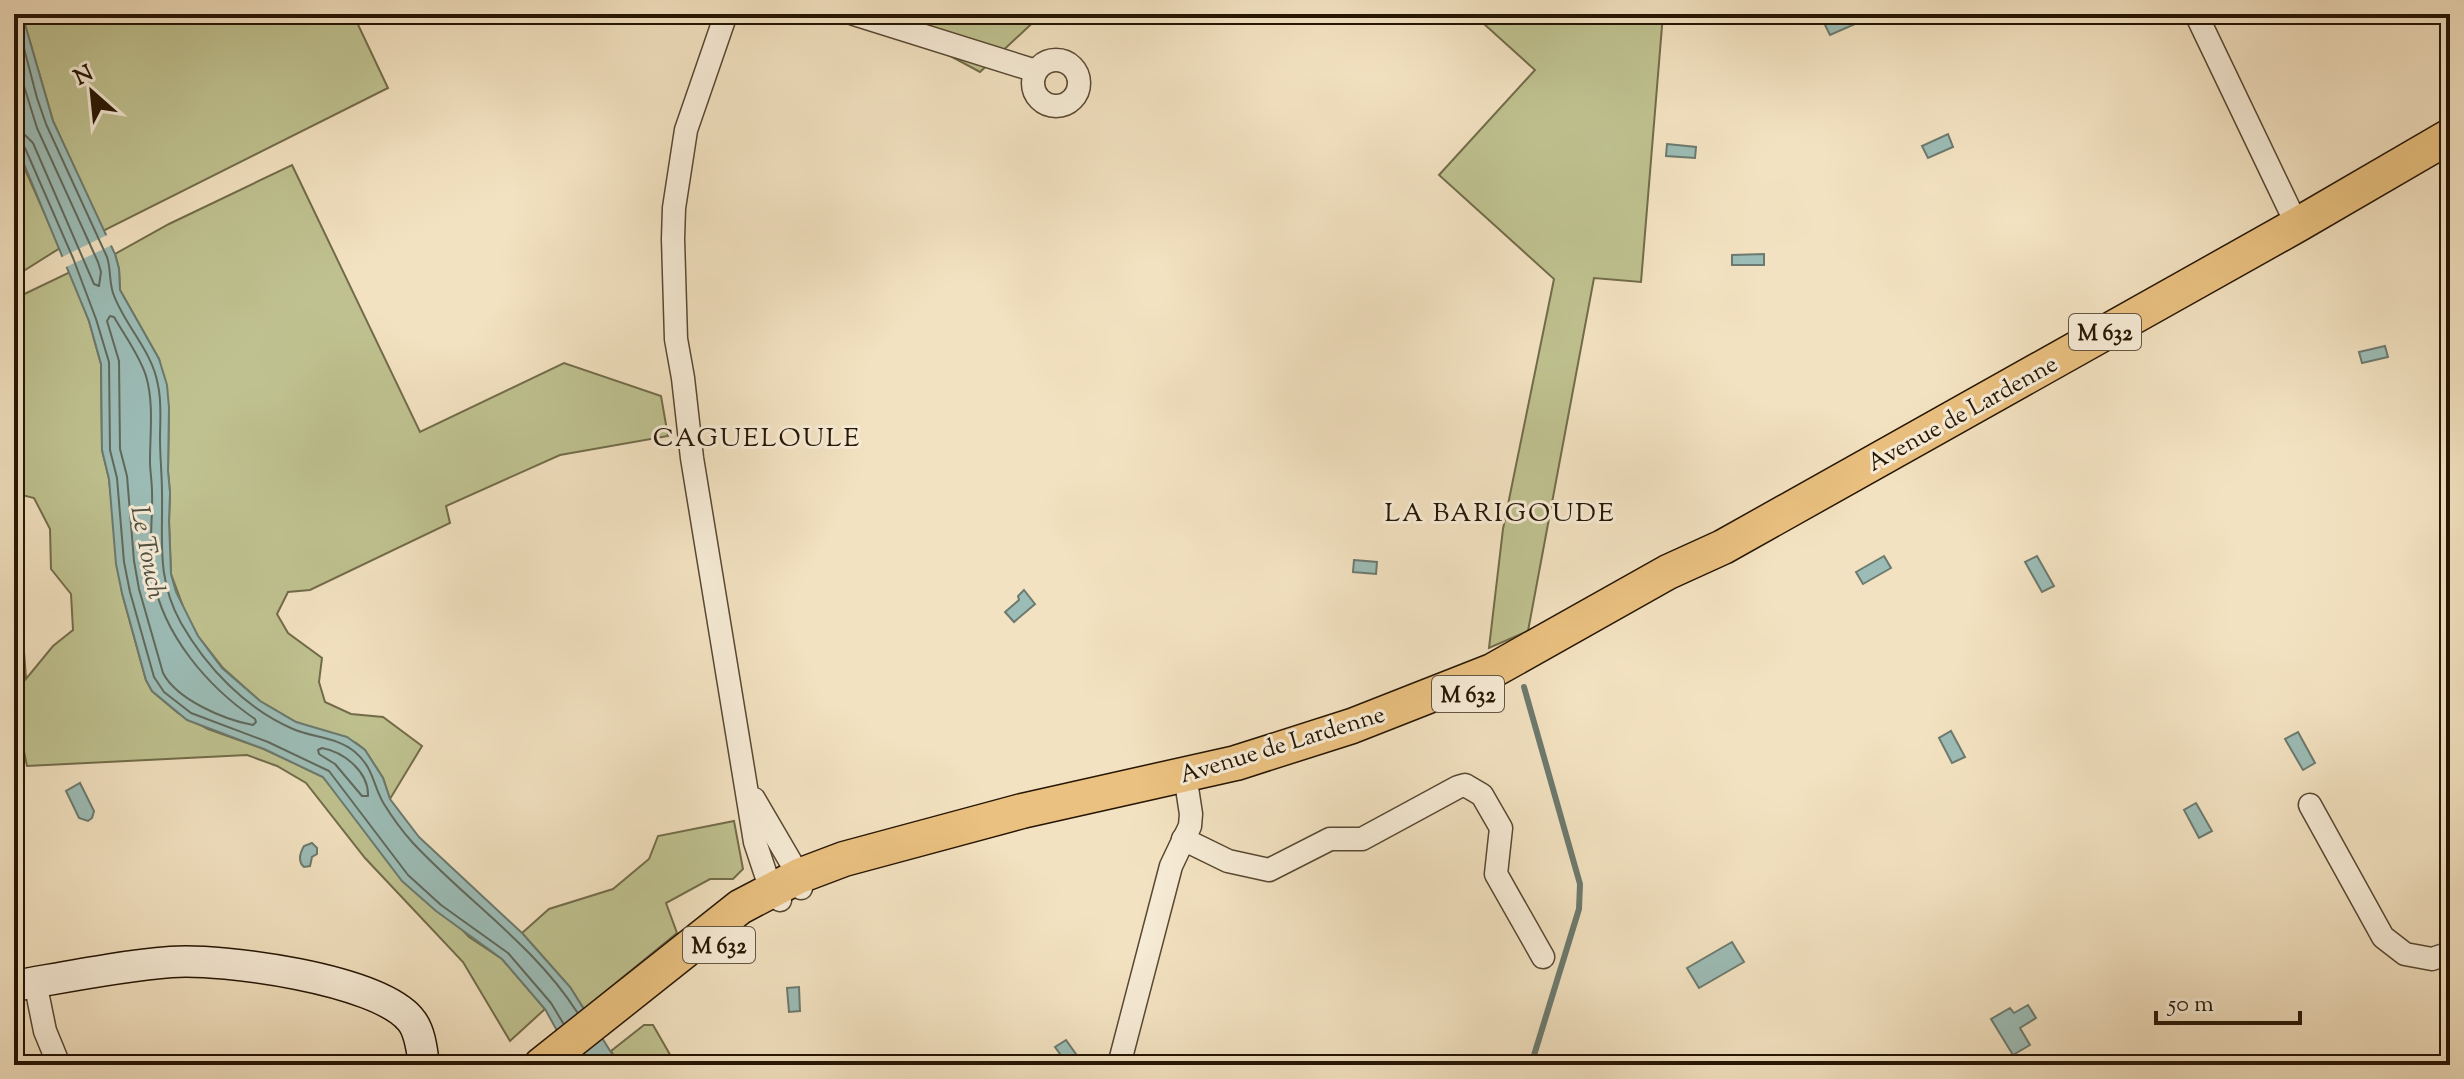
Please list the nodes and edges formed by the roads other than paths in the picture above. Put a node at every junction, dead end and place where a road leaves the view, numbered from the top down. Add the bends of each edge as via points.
1 (726, 14) edge
2 (854, 14) edge
3 (2196, 14) edge
4 (1036, 71) dead end
5 (2450, 136) edge
6 (2297, 225) junction
7 (1187, 783) junction
8 (747, 788) junction
9 (2310, 805) dead end
10 (1183, 839) junction
11 (788, 890) junction
12 (2450, 953) edge
13 (1543, 957) dead end
14 (25, 984) edge
15 (623, 1012) junction
16 (59, 1065) edge
17 (424, 1065) edge
18 (541, 1065) edge
19 (569, 1065) edge
20 (1119, 1065) edge

1 - 8 street via 686,130 674,208 675,326
2 - 4 street
3 - 6 street
5 - 6 main road, Avenue de Lardenne / M 632
6 - 7 main road, Avenue de Lardenne / M 632 via 1723,547 1677,584 1591,633 1488,685 1335,750
7 - 10 street via 1191,814
7 - 11 main road, Avenue de Lardenne / M 632 via 1022,811 844,859
8 - 11 street
8 - 11 street via 758,857
9 - 12 street via 2383,937 2405,954 2432,959
10 - 13 street via 1228,861 1269,870 1330,839 1362,839 1465,785 1482,795 1501,828 1496,874
10 - 20 street via 1171,866
11 - 15 main road, M 632 via 740,907
14 - 16 street
14 - 17 street via 170,962 284,970 365,992 399,1009 412,1021
15 - 18 main road, M 632
15 - 19 main road, M 632

